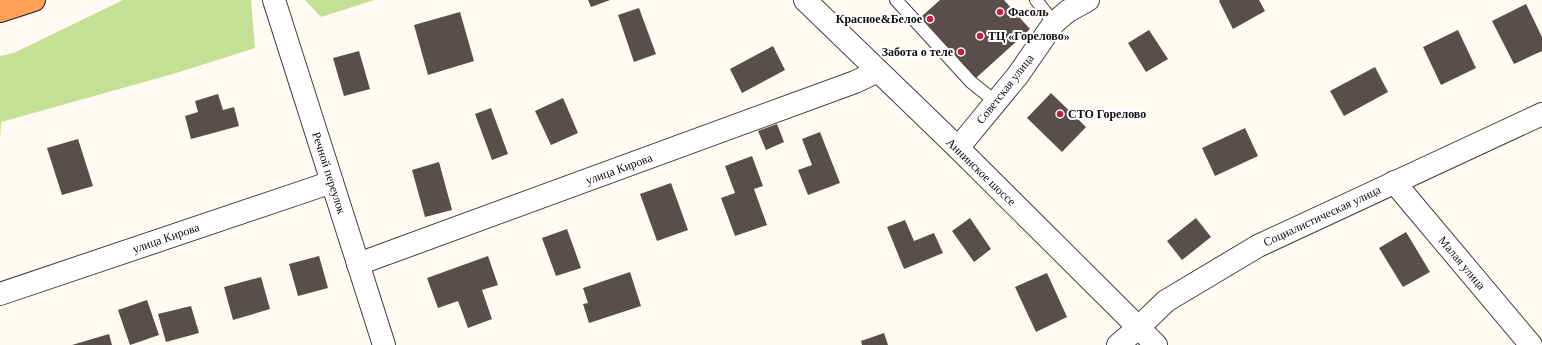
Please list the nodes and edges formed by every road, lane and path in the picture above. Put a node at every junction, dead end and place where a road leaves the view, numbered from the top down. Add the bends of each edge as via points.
1 (34, 0) edge
2 (274, 0) edge
3 (805, 0) edge
4 (896, 0) edge
5 (1036, 0) edge
6 (1088, 0) edge
7 (0, 11) edge
8 (1054, 23) junction
9 (878, 71) junction
10 (996, 102) junction
11 (1542, 114) edge
12 (958, 148) junction
13 (332, 182) junction
14 (1394, 182) junction
15 (358, 264) junction
16 (0, 294) edge
17 (1139, 327) junction
18 (384, 345) edge
19 (1118, 345) edge
20 (1156, 345) edge
21 (1531, 345) edge

1 - 7 highway
2 - 13 street, Речной переулок
3 - 9 street, Аннинское шоссе
4 - 10 lane via 971,82
5 - 8 lane
6 - 8 street, Советская улица
8 - 10 street, Советская улица via 1018,76
9 - 12 street, Аннинское шоссе
9 - 15 street, улица Кирова via 855,82
10 - 12 street, Советская улица
11 - 14 street, Социалистическая улица
12 - 17 street, Аннинское шоссе
13 - 15 street, Речной переулок
13 - 16 street, улица Кирова
14 - 17 street, Социалистическая улица via 1258,246 1166,301
14 - 21 street, Малая улица
15 - 18 street, Речной переулок
17 - 19 street, Социалистическая улица
17 - 20 street, Аннинское шоссе

